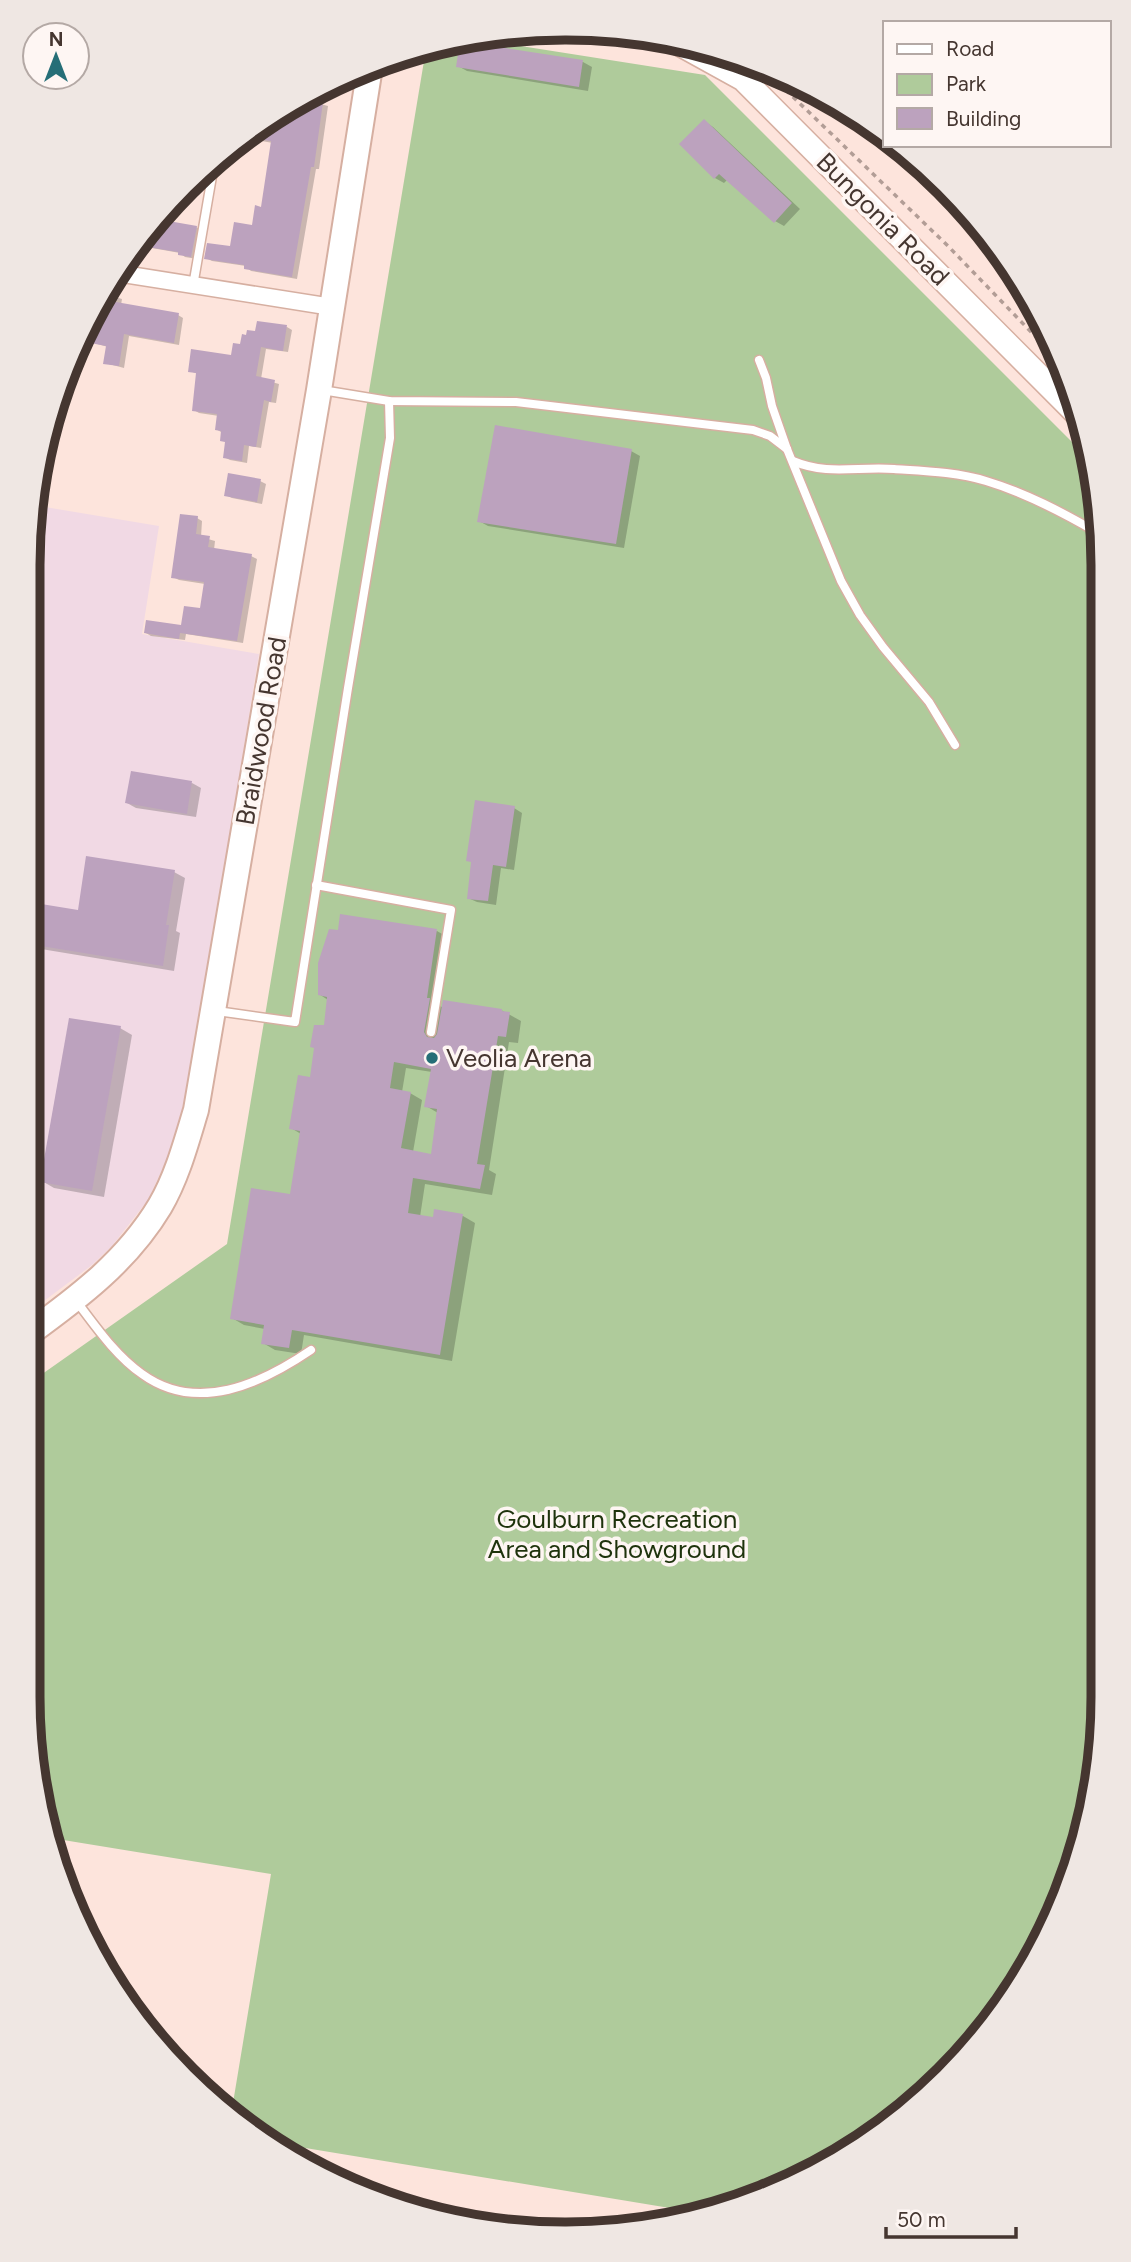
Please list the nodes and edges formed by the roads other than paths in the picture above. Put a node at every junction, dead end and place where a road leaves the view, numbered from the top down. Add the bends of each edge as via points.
1 (710, 61) edge
2 (368, 78) edge
3 (212, 178) edge
4 (128, 276) edge
5 (193, 286) junction
6 (332, 307) junction
7 (759, 360) dead end
8 (319, 390) junction
9 (389, 401) junction
10 (1064, 401) edge
11 (787, 449) junction
12 (793, 461) junction
13 (1090, 528) edge
14 (955, 745) dead end
15 (316, 885) junction
16 (214, 1011) junction
17 (431, 1032) dead end
18 (76, 1300) junction
19 (40, 1326) edge
20 (311, 1350) dead end

1 - 10 street, Bungonia Road via 743,79
2 - 6 main road, Braidwood Road
3 - 5 lane
4 - 5 street
5 - 6 street
6 - 8 main road, Braidwood Road
7 - 11 lane
8 - 9 lane
8 - 16 main road, Braidwood Road
9 - 11 lane via 516,402 753,430
9 - 15 lane via 390,438
11 - 12 lane
12 - 13 lane via 811,469 890,468 983,480 1025,494
12 - 14 lane via 841,581 860,615 929,702
15 - 16 lane via 295,1022
15 - 17 lane via 450,910
16 - 18 main road, Braidwood Road via 196,1110 160,1205 137,1240
18 - 19 main road, Braidwood Road
18 - 20 lane via 141,1374 183,1393 229,1391

